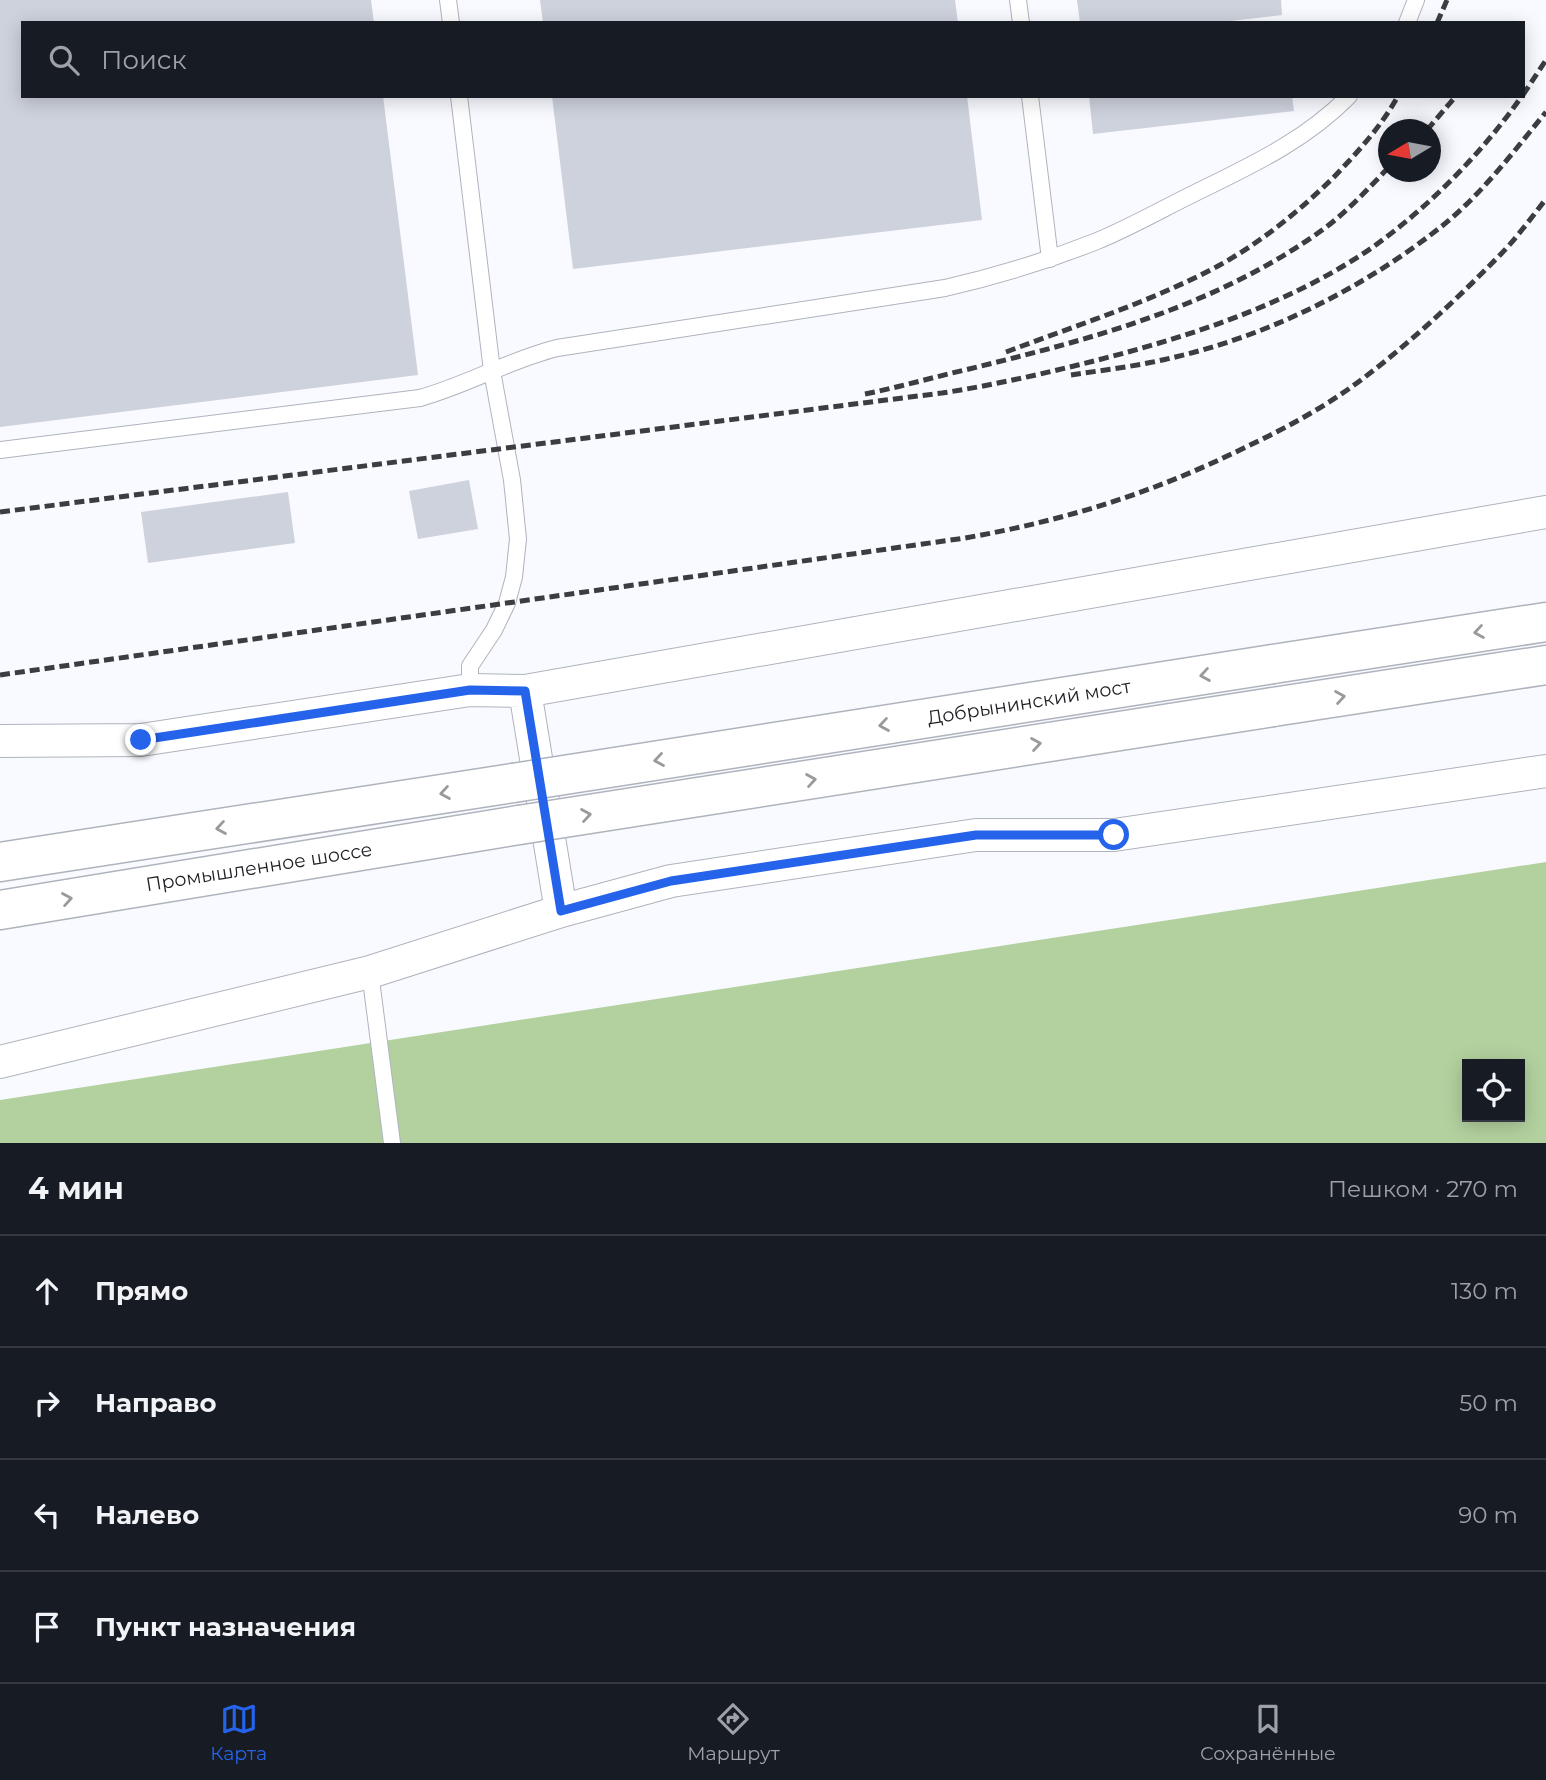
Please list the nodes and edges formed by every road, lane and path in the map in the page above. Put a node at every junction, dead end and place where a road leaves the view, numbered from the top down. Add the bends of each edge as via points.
1 (448, 0) edge
2 (1018, 0) edge
3 (1416, 0) edge
4 (451, 21) edge
5 (1021, 21) edge
6 (1408, 21) edge
7 (459, 98) edge
8 (1030, 98) edge
9 (1347, 98) edge
10 (1050, 259) junction
11 (492, 371) junction
12 (0, 450) edge
13 (1546, 512) edge
14 (1546, 622) edge
15 (1546, 665) edge
16 (470, 690) junction
17 (525, 691) junction
18 (0, 741) edge
19 (1546, 771) edge
20 (0, 862) edge
21 (0, 910) edge
22 (561, 911) junction
23 (370, 972) junction
24 (0, 1062) edge
25 (392, 1143) edge

1 - 4 lane
2 - 5 lane
3 - 6 lane
7 - 11 lane
8 - 10 lane
9 - 10 lane via 1307,134 1256,163
10 - 11 lane via 945,288 556,348
11 - 12 lane via 420,398
11 - 16 lane via 518,539 507,603 470,666
13 - 17 street
14 -> 20 main road, Добрынинский мост, bridge
21 -> 15 main road, Промышленное шоссе, bridge
16 - 17 street
16 - 18 street via 141,740
17 - 22 street
19 - 22 street via 1114,835 976,835 671,881
22 - 23 street
23 - 24 street
23 - 25 lane

